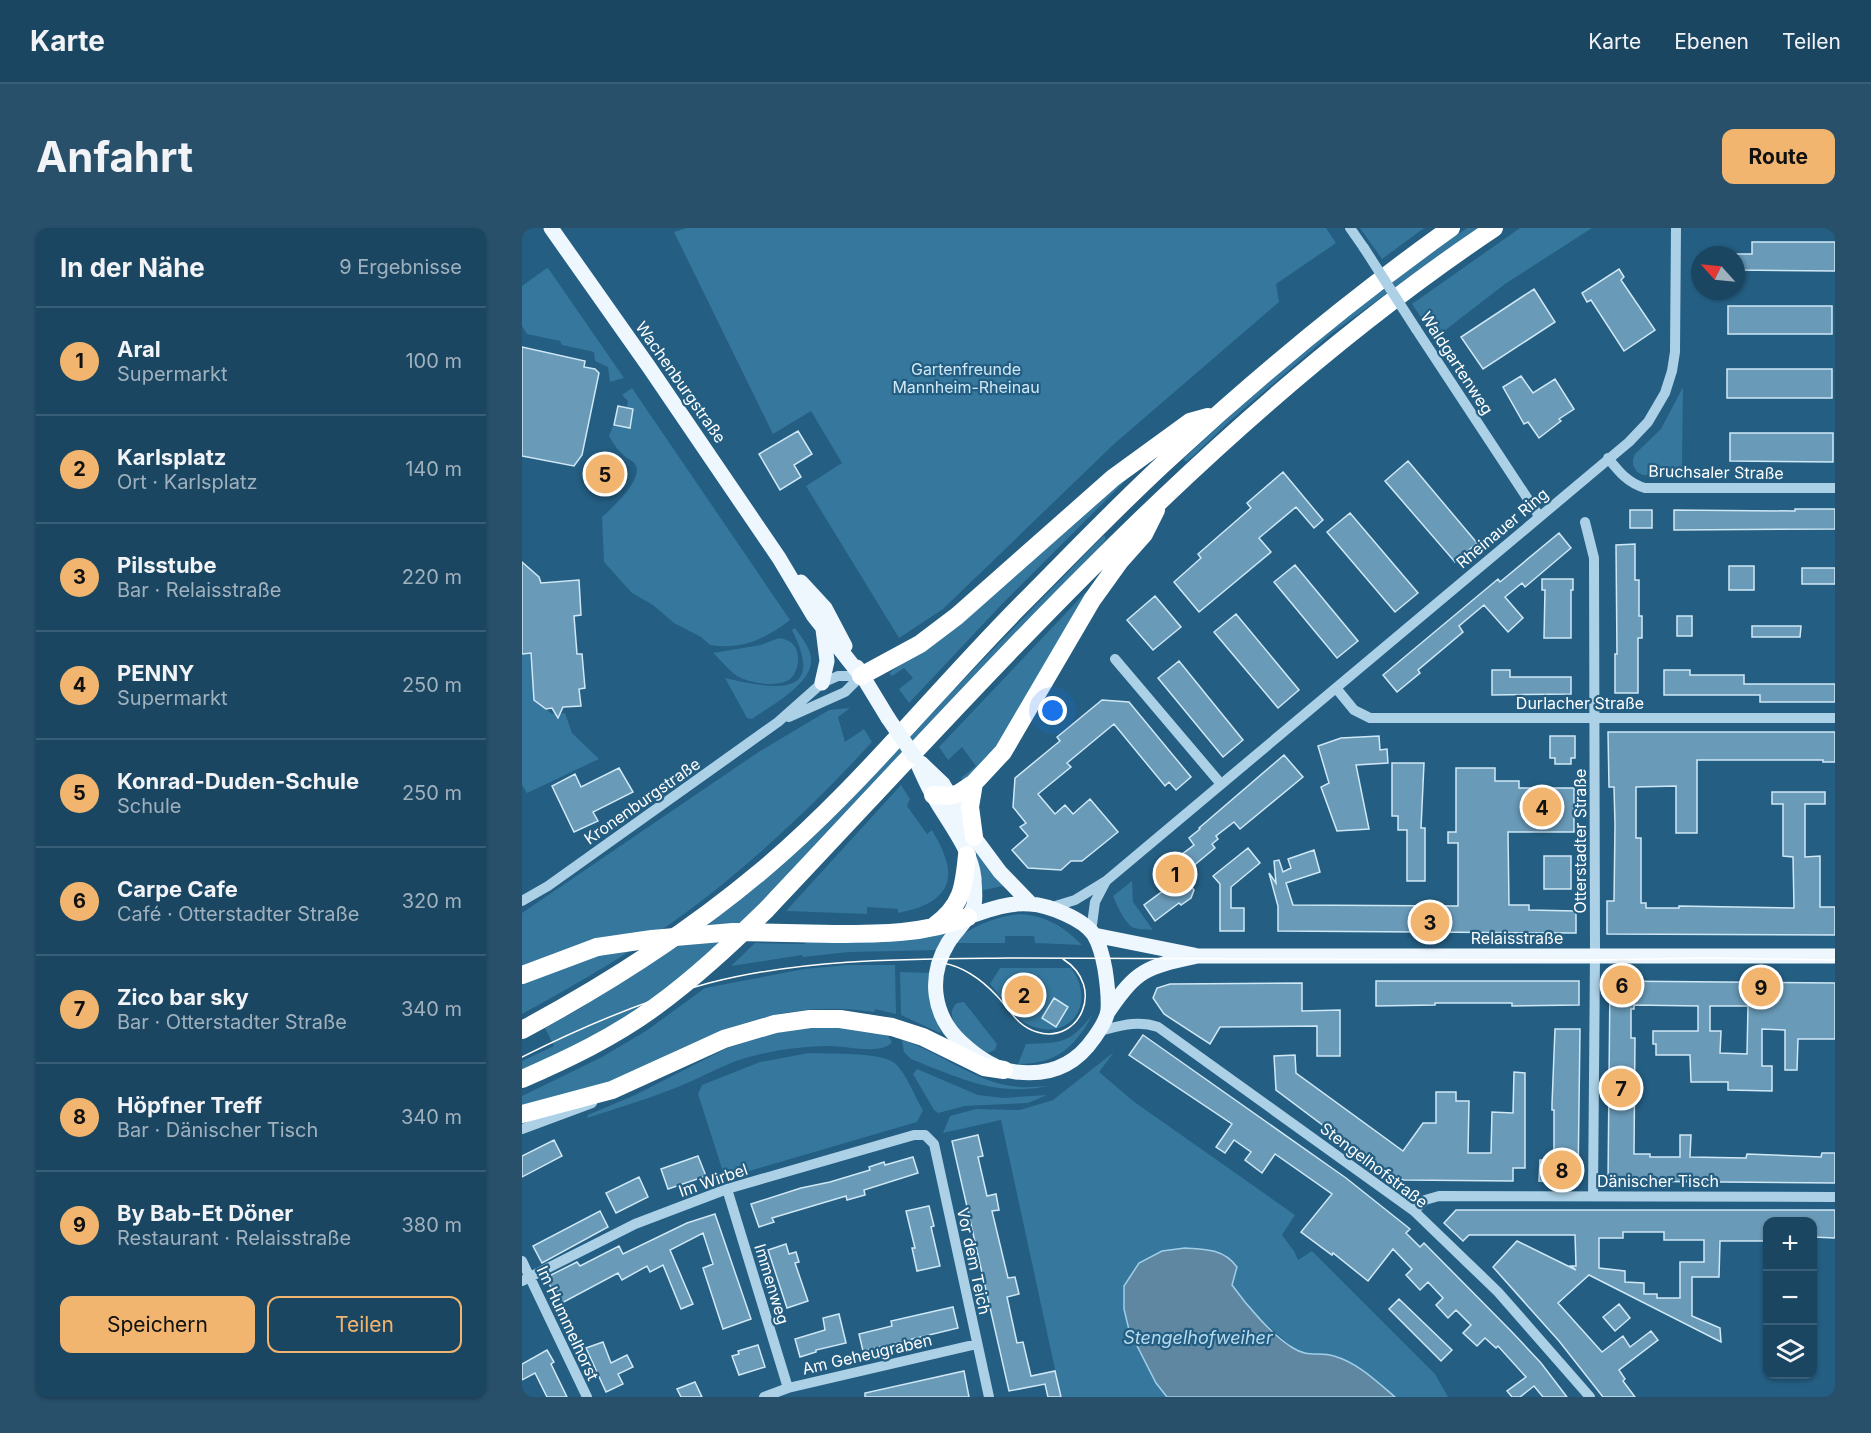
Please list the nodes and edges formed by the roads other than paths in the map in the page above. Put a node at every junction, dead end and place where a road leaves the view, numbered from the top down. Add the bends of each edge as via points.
1 (551, 228) edge
2 (1350, 228) edge
3 (1451, 228) edge
4 (1494, 228) edge
5 (1676, 228) edge
6 (1219, 413) junction
7 (1608, 458) junction
8 (1835, 489) edge
9 (1162, 498) junction
10 (1539, 516) junction
11 (1585, 522) dead end
12 (779, 558) junction
13 (823, 629) junction
14 (1115, 659) dead end
15 (861, 676) junction
16 (822, 683) junction
17 (1336, 688) junction
18 (1594, 718) junction
19 (1835, 718) edge
20 (778, 722) junction
21 (914, 756) junction
22 (974, 783) junction
23 (1221, 784) junction
24 (942, 792) junction
25 (974, 837) junction
26 (967, 855) junction
27 (1106, 881) junction
28 (522, 901) edge
29 (1031, 904) junction
30 (1049, 908) junction
31 (968, 917) junction
32 (930, 929) junction
33 (1093, 933) junction
34 (1198, 956) junction
35 (1835, 956) edge
36 (1595, 957) junction
37 (522, 975) edge
38 (1108, 1012) junction
39 (522, 1030) edge
40 (1099, 1031) junction
41 (1004, 1070) junction
42 (522, 1079) edge
43 (612, 1090) junction
44 (522, 1114) edge
45 (522, 1129) edge
46 (925, 1134) joint
47 (727, 1189) junction
48 (1593, 1196) junction
49 (1835, 1197) edge
50 (1414, 1211) junction
51 (522, 1261) edge
52 (526, 1279) edge
53 (977, 1344) junction
54 (788, 1388) junction
55 (587, 1397) edge
56 (764, 1397) edge
57 (988, 1397) edge
58 (1590, 1397) edge

1 - 12 main road, Wachenburgstraße
2 - 10 street, Waldgartenweg, bridge
3 - 6 highway via 1392,270
4 - 9 highway via 1406,289 1318,359
5 - 7 street, Rheinauer Ring via 1672,371 1665,393 1648,422
6 - 15 highway via 1190,422 1113,478 957,616 920,644
6 - 39 highway via 1064,562 837,799 761,872 648,956
7 - 8 street, Bruchsaler Straße via 1620,474 1645,488
7 - 10 street, Rheinauer Ring
9 - 22 highway via 1144,534 1092,600 1003,752
9 - 42 highway via 742,933 655,1007 594,1045
10 - 17 street, Rheinauer Ring
11 - 18 street, Otterstadter Straße via 1594,558
12 - 13 main road, Wachenburgstraße
12 - 15 main road, Wachenburgstraße via 825,608
13 - 15 main road, Wachenburgstraße
13 - 16 main road via 827,661
14 - 23 street
15 - 16 street, Kronenburgstraße via 838,676
15 - 20 street, Kronenburgstraße via 845,692
15 - 21 main road, Wachenburgstraße, bridge
16 - 20 street, Kronenburgstraße
17 - 18 street, Durlacher Straße via 1354,710 1370,718
17 - 23 street, Rheinauer Ring
18 - 19 street, Durlacher Straße
18 - 36 street, Otterstadter Straße
20 - 28 street, Kronenburgstraße
21 - 24 main road, Wachenburgstraße
21 - 24 main road, Wachenburgstraße
22 - 24 highway via 960,794
22 - 25 highway via 970,807
23 - 27 street, Rheinauer Ring
24 - 25 main road, Wachenburgstraße
24 - 26 main road, Wachenburgstraße via 951,825
25 - 29 main road, Wachenburgstraße
26 - 31 main road, Wachenburgstraße via 975,900
26 - 32 highway via 958,901
27 - 30 street, Rheinauer Ring via 1075,900
27 - 33 street, Rheinauer Ring via 1093,910
29 - 30 main road
29 - 31 main road via 998,907
30 - 33 main road
31 - 32 highway
31 - 41 main road via 939,962 936,1002 956,1038
32 - 37 highway, bridge via 834,934 733,932 661,938 597,947
33 - 34 main road, Relaisstraße
33 - 38 main road via 1103,958
34 - 36 main road, Relaisstraße
34 - 38 main road, Relaisstraße via 1144,971 1127,985
35 - 36 main road, Relaisstraße
36 - 48 street, Otterstadter Straße
38 - 40 main road
40 - 41 main road via 1086,1050 1053,1071
40 - 50 street, Stengelhofstraße via 1134,1023 1158,1027
41 - 43 highway via 976,1065 898,1028 840,1019 810,1019 775,1024 724,1039
43 - 44 highway
43 - 45 street via 597,1101
46 - 47 street, Im Wirbel
46 - 53 street, Vor dem Teich via 934,1144
47 - 52 street, Im Wirbel via 635,1224
47 - 54 street, Immenweg
48 - 49 street, Dänischer Tisch
48 - 50 street, Dänischer Tisch via 1439,1196 1425,1200
50 - 58 street, Stengelhofstraße via 1498,1292
51 - 52 street, Im Hummelhorst
52 - 55 street, Im Hummelhorst
53 - 54 street, Am Geheugraben
53 - 57 street, Vor dem Teich
54 - 56 street, Am Geheugraben

